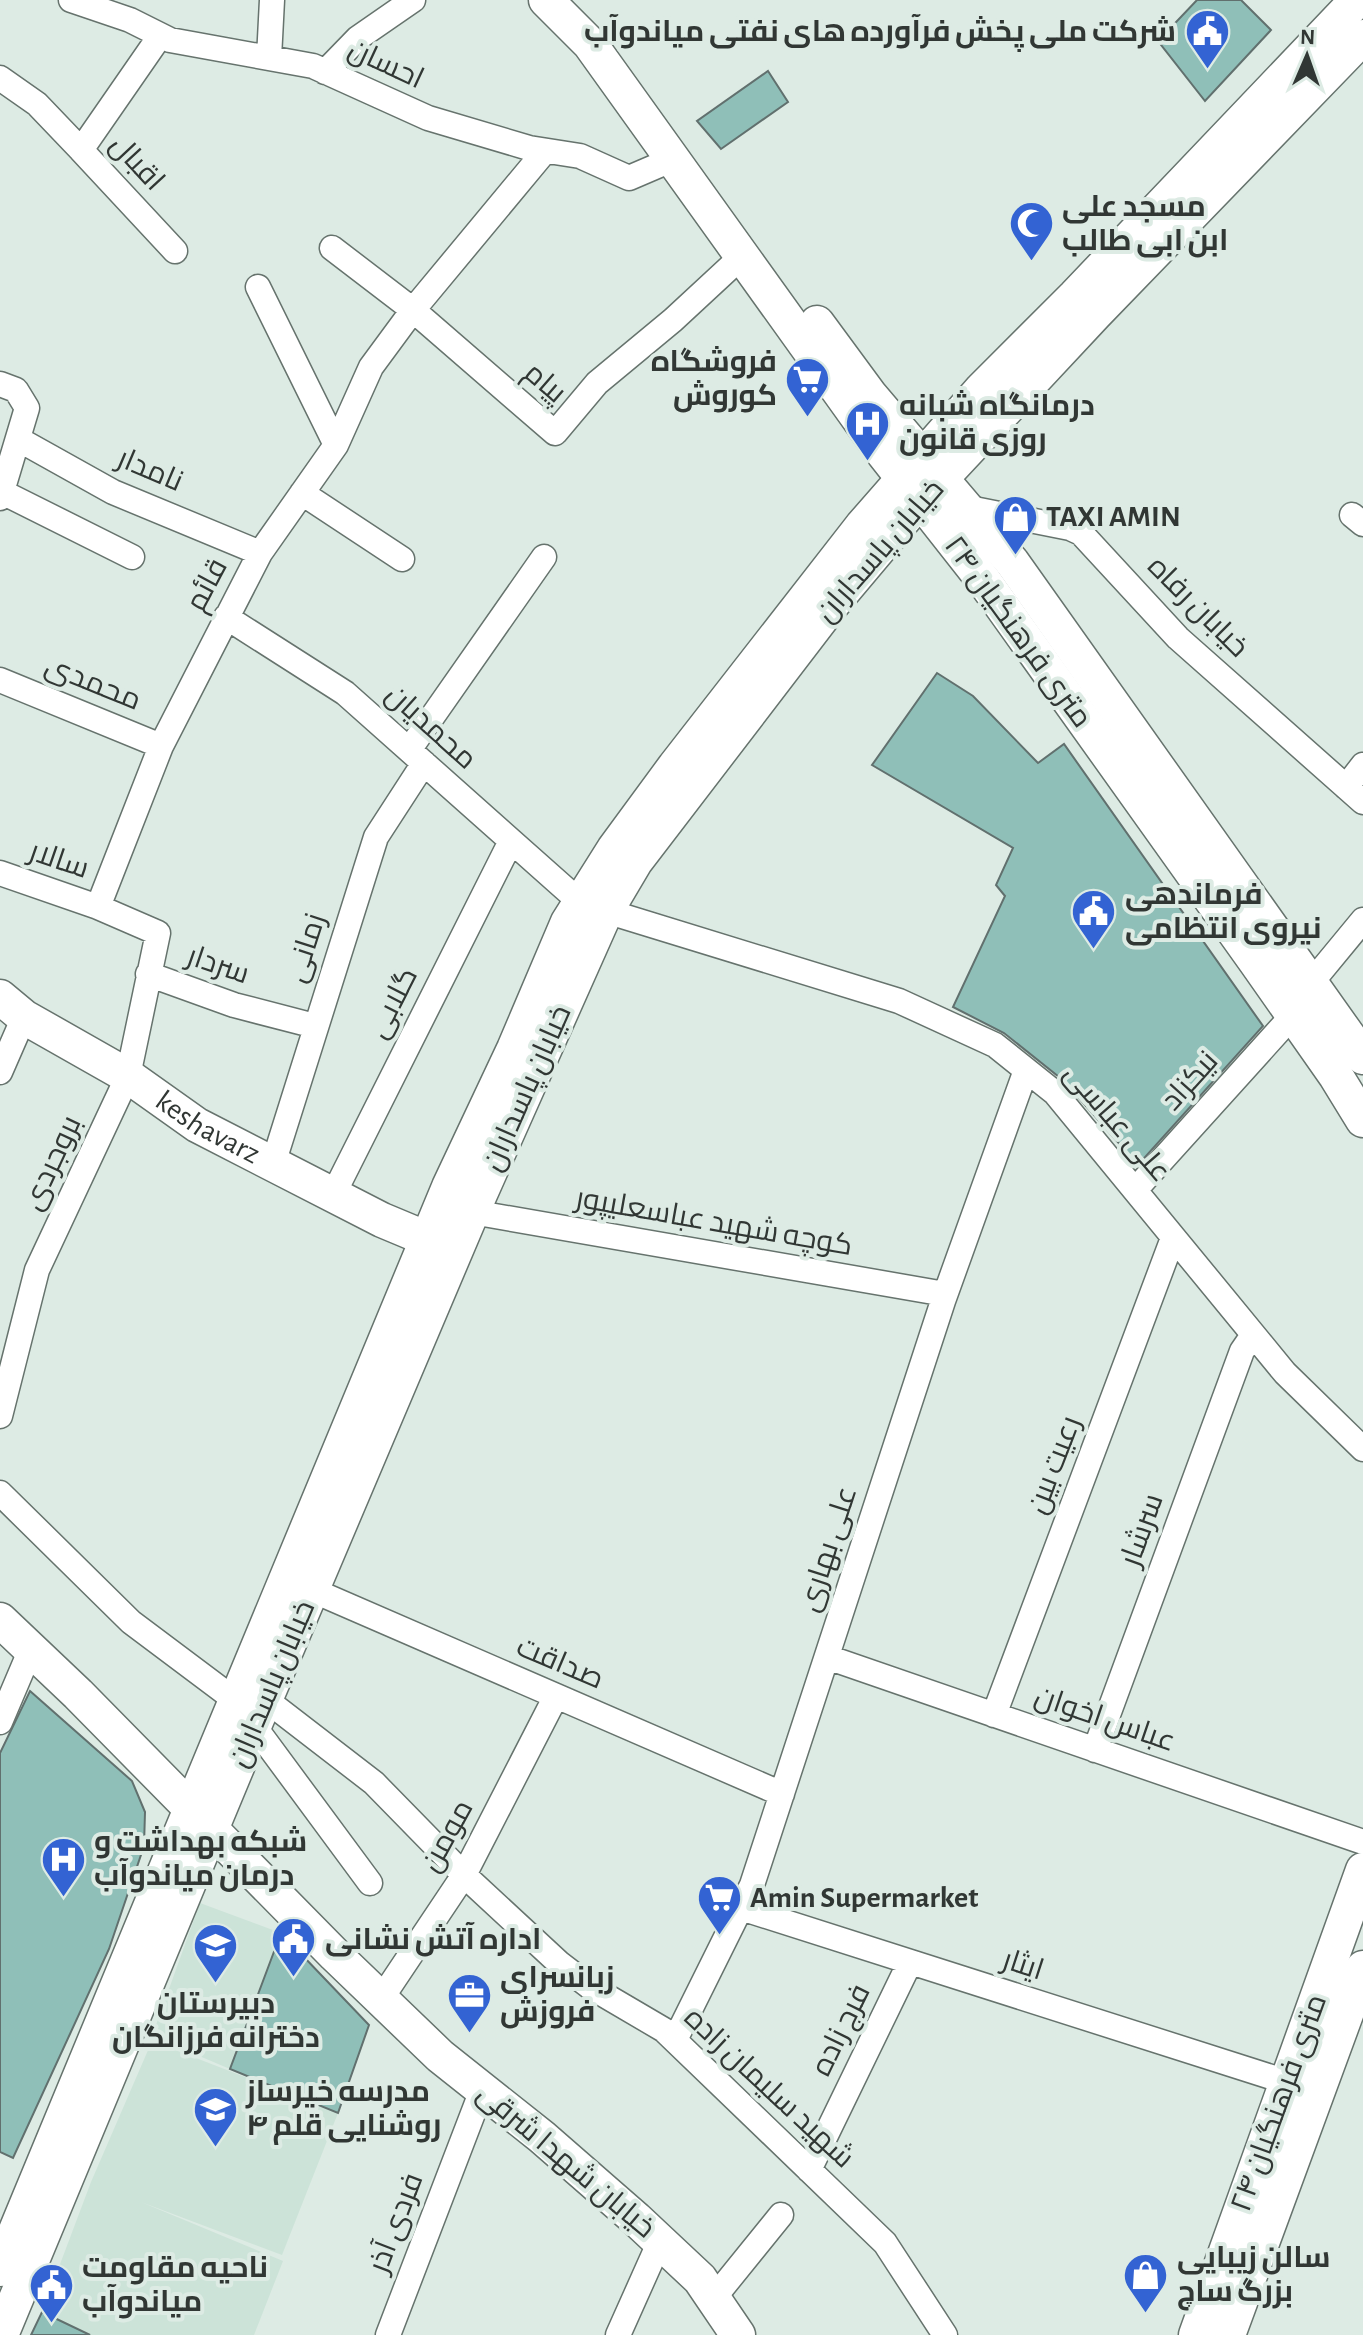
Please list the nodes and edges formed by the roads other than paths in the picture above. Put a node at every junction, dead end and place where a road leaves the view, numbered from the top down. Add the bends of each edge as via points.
1 (71, 0) edge
2 (272, 0) edge
3 (413, 0) edge
4 (546, 0) edge
5 (578, 0) edge
6 (130, 10) edge
7 (1352, 12) edge
8 (160, 36) junction
9 (269, 58) junction
10 (325, 72) junction
11 (0, 78) edge
12 (81, 150) junction
13 (545, 151) junction
14 (671, 160) junction
15 (332, 248) dead end
16 (175, 251) dead end
17 (741, 257) junction
18 (258, 287) dead end
19 (413, 310) junction
20 (0, 384) edge
21 (18, 439) junction
22 (336, 445) junction
23 (922, 479) junction
24 (302, 493) junction
25 (1, 495) edge
26 (964, 507) junction
27 (260, 553) junction
28 (132, 557) dead end
29 (544, 557) dead end
30 (402, 559) dead end
31 (226, 617) junction
32 (0, 680) edge
33 (161, 746) junction
34 (417, 757) junction
35 (1363, 765) edge
36 (1354, 794) edge
37 (511, 841) junction
38 (0, 873) edge
39 (98, 907) junction
40 (593, 907) junction
41 (1363, 920) edge
42 (148, 974) junction
43 (1311, 983) junction
44 (12, 1007) edge
45 (1293, 1015) junction
46 (315, 1026) junction
47 (1363, 1057) edge
48 (1026, 1070) junction
49 (0, 1072) edge
50 (128, 1076) junction
51 (1363, 1120) edge
52 (273, 1164) junction
53 (1135, 1190) junction
54 (333, 1195) junction
55 (472, 1212) junction
56 (1173, 1238) junction
57 (442, 1245) junction
58 (945, 1294) junction
59 (1253, 1335) junction
60 (0, 1416) edge
61 (1363, 1449) edge
62 (0, 1493) edge
63 (312, 1590) junction
64 (0, 1620) edge
65 (31, 1649) junction
66 (827, 1657) junction
67 (556, 1696) junction
68 (252, 1708) junction
69 (994, 1715) junction
70 (0, 1722) edge
71 (1095, 1750) junction
72 (782, 1794) junction
73 (201, 1819) junction
74 (1363, 1842) edge
75 (1363, 1870) edge
76 (464, 1875) junction
77 (370, 1883) dead end
78 (741, 1908) junction
79 (910, 1962) junction
80 (1363, 1968) edge
81 (381, 1999) junction
82 (675, 2040) junction
83 (1287, 2082) junction
84 (482, 2090) junction
85 (809, 2170) junction
86 (781, 2215) dead end
87 (660, 2241) junction
88 (0, 2269) edge
89 (713, 2299) junction
90 (1, 2335) edge
91 (388, 2335) edge
92 (618, 2335) edge
93 (738, 2335) edge
94 (945, 2335) edge
95 (1196, 2335) edge
96 (1228, 2335) edge

1 - 6 street, احسان
2 - 9 street
3 - 10 street via 358,38
4 - 14 main road, ۲۴ متری فرهنگیان via 590,44
5 - 23 main road, ۲۴ متری فرهنگیان via 609,32 870,395
6 - 8 street, احسان
7 - 23 main road, خیابان پاسداران via 982,389
8 - 9 street, احسان
8 - 12 street, اقبال
9 - 10 street, احسان
10 - 13 street, احسان via 428,118
11 - 12 street via 37,104
12 - 16 street, اقبال
13 - 14 street, احسان via 580,156 629,178
13 - 19 street, قائم
14 - 17 main road, ۲۴ متری فرهنگیان
15 - 19 street, پیام
17 - 19 street, پیام via 597,383 555,433
17 - 23 main road, ۲۴ متری فرهنگیان
18 - 22 street
19 - 22 street, قائم via 371,367
20 - 21 street via 16,390 27,408
21 - 25 street
21 - 27 street, نامدار via 113,492
22 - 24 street, قائم
23 - 26 main road, ۲۴ متری فرهنگیان
23 - 40 main road, خیابان پاسداران via 823,575 675,766 614,849
23 - 45 main road, ۲۴ متری فرهنگیان via 984,581
24 - 27 street, قائم
24 - 30 street
25 - 28 street
26 - 36 street, خیابان رفاه via 1081,533 1178,638
26 - 43 main road, ۲۴ متری فرهنگیان via 1012,562
27 - 31 street, قائم
29 - 34 street, زمانی
31 - 33 street, قائم
31 - 34 street, محمدیان via 345,693
32 - 33 street, محمدی
33 - 39 street, قائم
34 - 37 street, محمدیان
34 - 46 street, زمانی via 376,837
35 - 36 street
37 - 40 street, محمدیان
37 - 54 street, گلابی
38 - 39 street, سالار
39 - 42 street via 158,933
40 - 48 street, علی عباسی via 899,1001 995,1045
40 - 55 main road, خیابان پاسداران
40 - 57 main road, خیابان پاسداران via 568,922 449,1187
41 - 43 street
42 - 46 street, سردار via 234,1005
42 - 50 street
43 - 47 main road, ۲۴ متری فرهنگیان
44 - 49 street
44 - 50 main road, keshavarz
45 - 51 main road, ۲۴ متری فرهنگیان
45 - 53 street, نیکزاد
46 - 52 street, زمانی
48 - 53 street, علی عباسی via 1055,1093
48 - 58 street, علی بهاری
50 - 52 main road, keshavarz via 197,1125
50 - 60 street, بروجردی via 37,1270
52 - 54 main road, keshavarz
53 - 56 street, علی عباسی
54 - 57 main road, keshavarz
55 - 57 main road, خیابان پاسداران
55 - 58 street, کوچه شهید عباسعلیپور
56 - 59 street, علی عباسی
56 - 69 street, رعیت بین
57 - 63 main road, خیابان پاسداران
57 - 68 main road
58 - 66 street, علی بهاری
59 - 61 street, علی عباسی
59 - 71 street, سرشار
62 - 68 street, شهید سلیمان زاده via 131,1622
63 - 67 street, صداقت
63 - 68 main road, خیابان پاسداران
64 - 65 main road, خیابان شهدا شرقی
65 - 70 street
65 - 73 main road, خیابان شهدا شرقی
66 - 69 street, عباس اخوان
66 - 72 street, علی بهاری
67 - 72 street, صداقت
67 - 76 street, مومن
68 - 73 main road
68 - 76 street, شهید سلیمان زاده via 374,1783
68 - 77 street
69 - 71 street, عباس اخوان
71 - 74 street, عباس اخوان
72 - 78 street, علی بهاری
73 - 81 main road, خیابان شهدا شرقی
73 - 88 main road
73 - 90 main road
75 - 83 main road, ۲۴ متری فرهنگیان
76 - 81 street, مومن
76 - 82 street, شهید سلیمان زاده via 559,1963
78 - 79 street, ایثار
78 - 82 street, علی بهاری
79 - 83 street, ایثار
79 - 85 street, فرج زاده
80 - 96 main road, ۲۴ متری فرهنگیان
81 - 84 main road, خیابان شهدا شرقی
82 - 85 street, شهید سلیمان زاده
83 - 95 main road, ۲۴ متری فرهنگیان
84 - 87 main road, خیابان شهدا شرقی
84 - 91 street, فردی آذر
85 - 94 street, شهید سلیمان زاده via 885,2243
86 - 89 street
87 - 89 main road, خیابان شهدا شرقی
87 - 92 street
89 - 93 main road, خیابان شهدا شرقی

